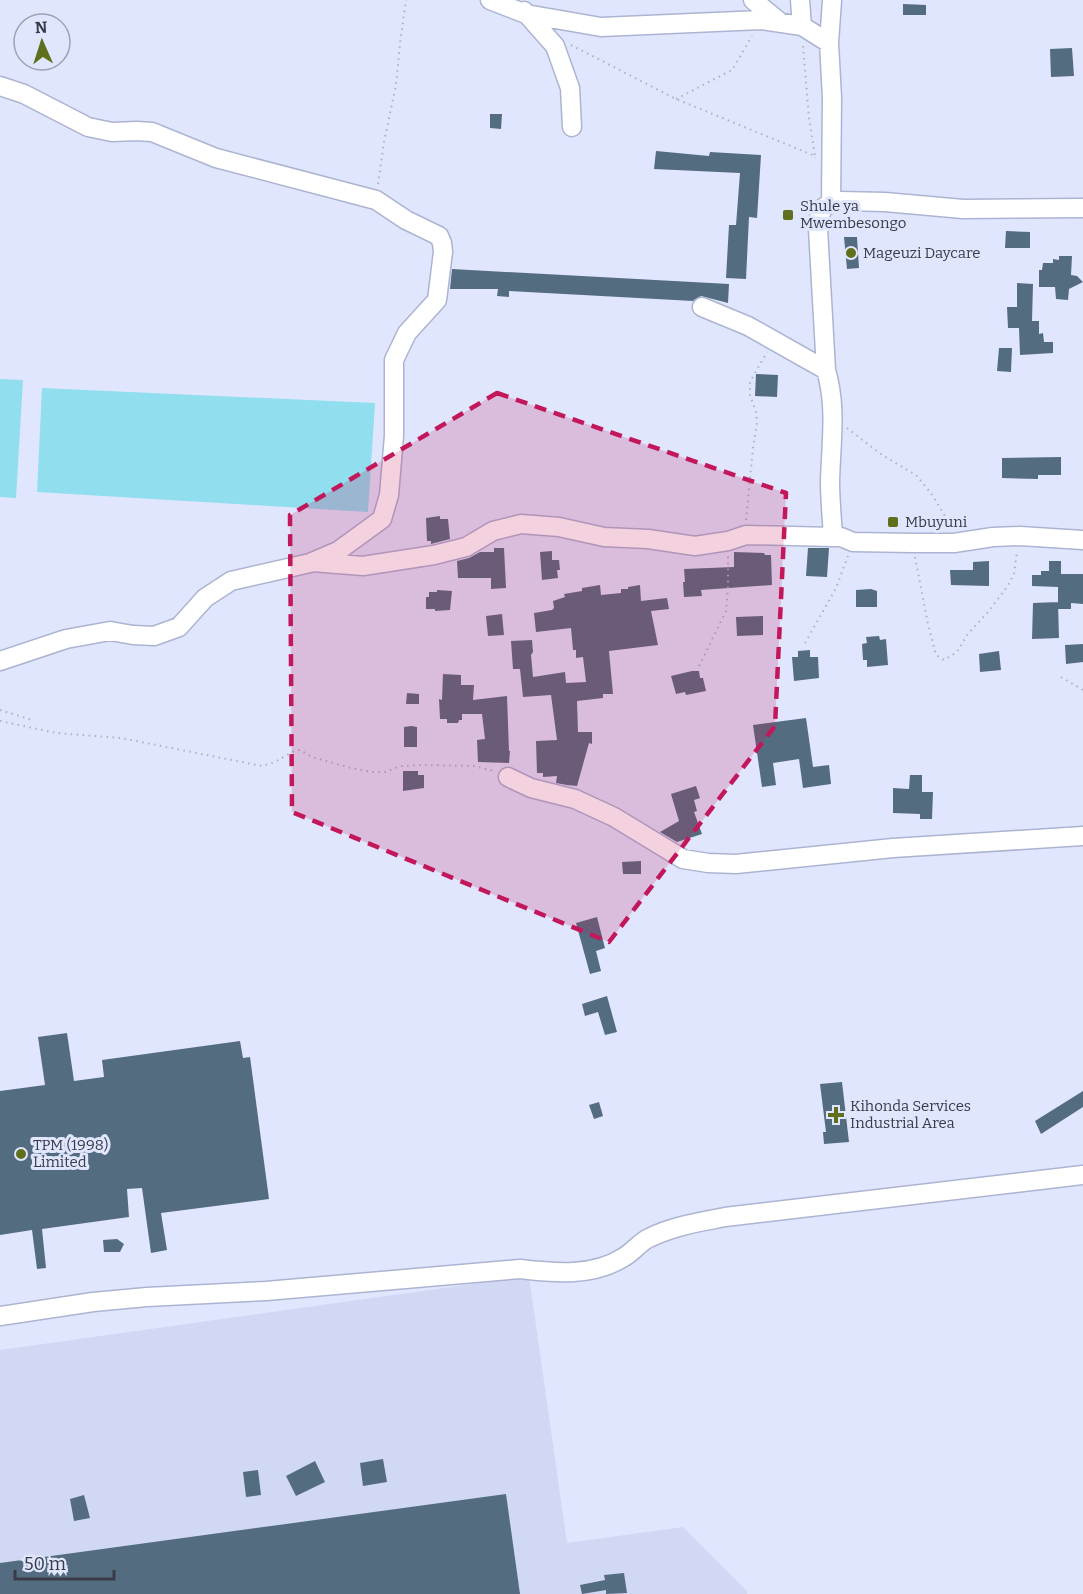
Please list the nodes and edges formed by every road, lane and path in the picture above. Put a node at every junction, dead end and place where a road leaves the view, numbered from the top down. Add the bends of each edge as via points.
1 (406, 0) edge
2 (490, 0) edge
3 (753, 0) edge
4 (800, 0) edge
5 (832, 0) edge
6 (522, 7) edge
7 (761, 20) junction
8 (781, 23) junction
9 (802, 26) junction
10 (829, 43) junction
11 (568, 44) dead end
12 (0, 86) edge
13 (676, 99) junction
14 (572, 127) dead end
15 (815, 156) junction
16 (817, 167) dead end
17 (376, 200) junction
18 (831, 203) junction
19 (1083, 208) edge
20 (702, 307) dead end
21 (773, 340) junction
22 (826, 370) junction
23 (833, 410) junction
24 (963, 526) dead end
25 (746, 535) junction
26 (1020, 536) junction
27 (833, 537) junction
28 (1083, 540) edge
29 (728, 542) junction
30 (853, 542) junction
31 (913, 543) junction
32 (312, 562) junction
33 (805, 643) dead end
34 (0, 661) edge
35 (699, 666) dead end
36 (1060, 677) dead end
37 (1083, 690) edge
38 (0, 710) edge
39 (32, 720) dead end
40 (0, 722) edge
41 (508, 777) joint
42 (1083, 836) edge
43 (1083, 1175) edge
44 (0, 1316) edge

1 - 17 path
2 - 6 street
3 - 8 street
4 - 9 street
5 - 10 street
6 - 7 street via 601,27
6 - 14 street via 555,46 570,88
7 - 8 street
7 - 13 path via 732,69
8 - 9 street
9 - 10 street
9 - 15 path via 808,118
10 - 18 street
11 - 13 path
12 - 17 street via 88,127 112,132 152,132 216,158
13 - 15 path
15 - 16 path
17 - 32 street via 441,239 439,294 407,333 394,360 394,436 389,495 382,519 338,550
18 - 19 street
18 - 22 street via 822,211 818,229
20 - 21 street
21 - 22 street
21 - 25 path via 750,382 757,423
22 - 23 street
23 - 24 path via 846,427 916,475 941,512
23 - 27 street
25 - 27 street
25 - 29 street
26 - 28 street
26 - 31 street
26 - 31 path via 1014,574 1007,587 957,652 944,660 936,655
27 - 30 street
29 - 32 street via 695,546 521,524 493,531 466,547 434,555 363,566
29 - 35 path via 726,610
30 - 31 street
30 - 33 path via 836,588
32 - 34 street via 231,581 205,598 179,627 154,636 110,631 66,639
36 - 37 path
38 - 39 path
40 - 41 path via 56,733 120,738 262,766 300,750 312,757 372,772 400,766 474,766
41 - 42 street via 614,817 683,859 708,863 736,864 893,848
43 - 44 street via 725,1217 674,1228 647,1239 624,1257 591,1270 552,1273 520,1269 147,1297

